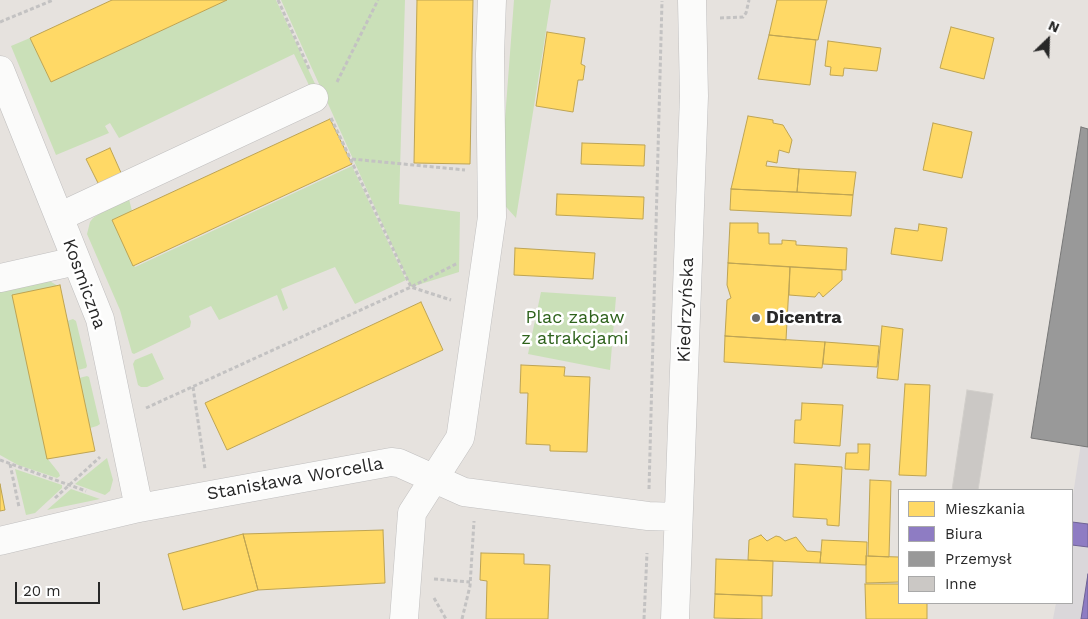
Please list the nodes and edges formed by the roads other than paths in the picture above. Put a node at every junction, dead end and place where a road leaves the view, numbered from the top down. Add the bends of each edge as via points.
1 (492, 0) edge
2 (692, 9) edge
3 (0, 70) edge
4 (323, 95) road end
5 (59, 218) junction
6 (76, 261) junction
7 (0, 278) edge
8 (434, 479) junction
9 (139, 508) junction
10 (678, 517) junction
11 (0, 541) edge
12 (404, 619) edge
13 (675, 619) edge

1 - 8 street via 492,217 460,438
2 - 10 street, Kiedrzyńska via 694,96
3 - 5 street, Kosmiczna
4 - 5 street
5 - 6 street, Kosmiczna
6 - 7 street
6 - 9 street, Kosmiczna via 100,319
8 - 9 street, Stanisława Worcella via 390,462
8 - 10 street, Stanisława Worcella via 476,494
8 - 12 street via 412,513
9 - 11 street, Stanisława Worcella
10 - 13 street, Kiedrzyńska

